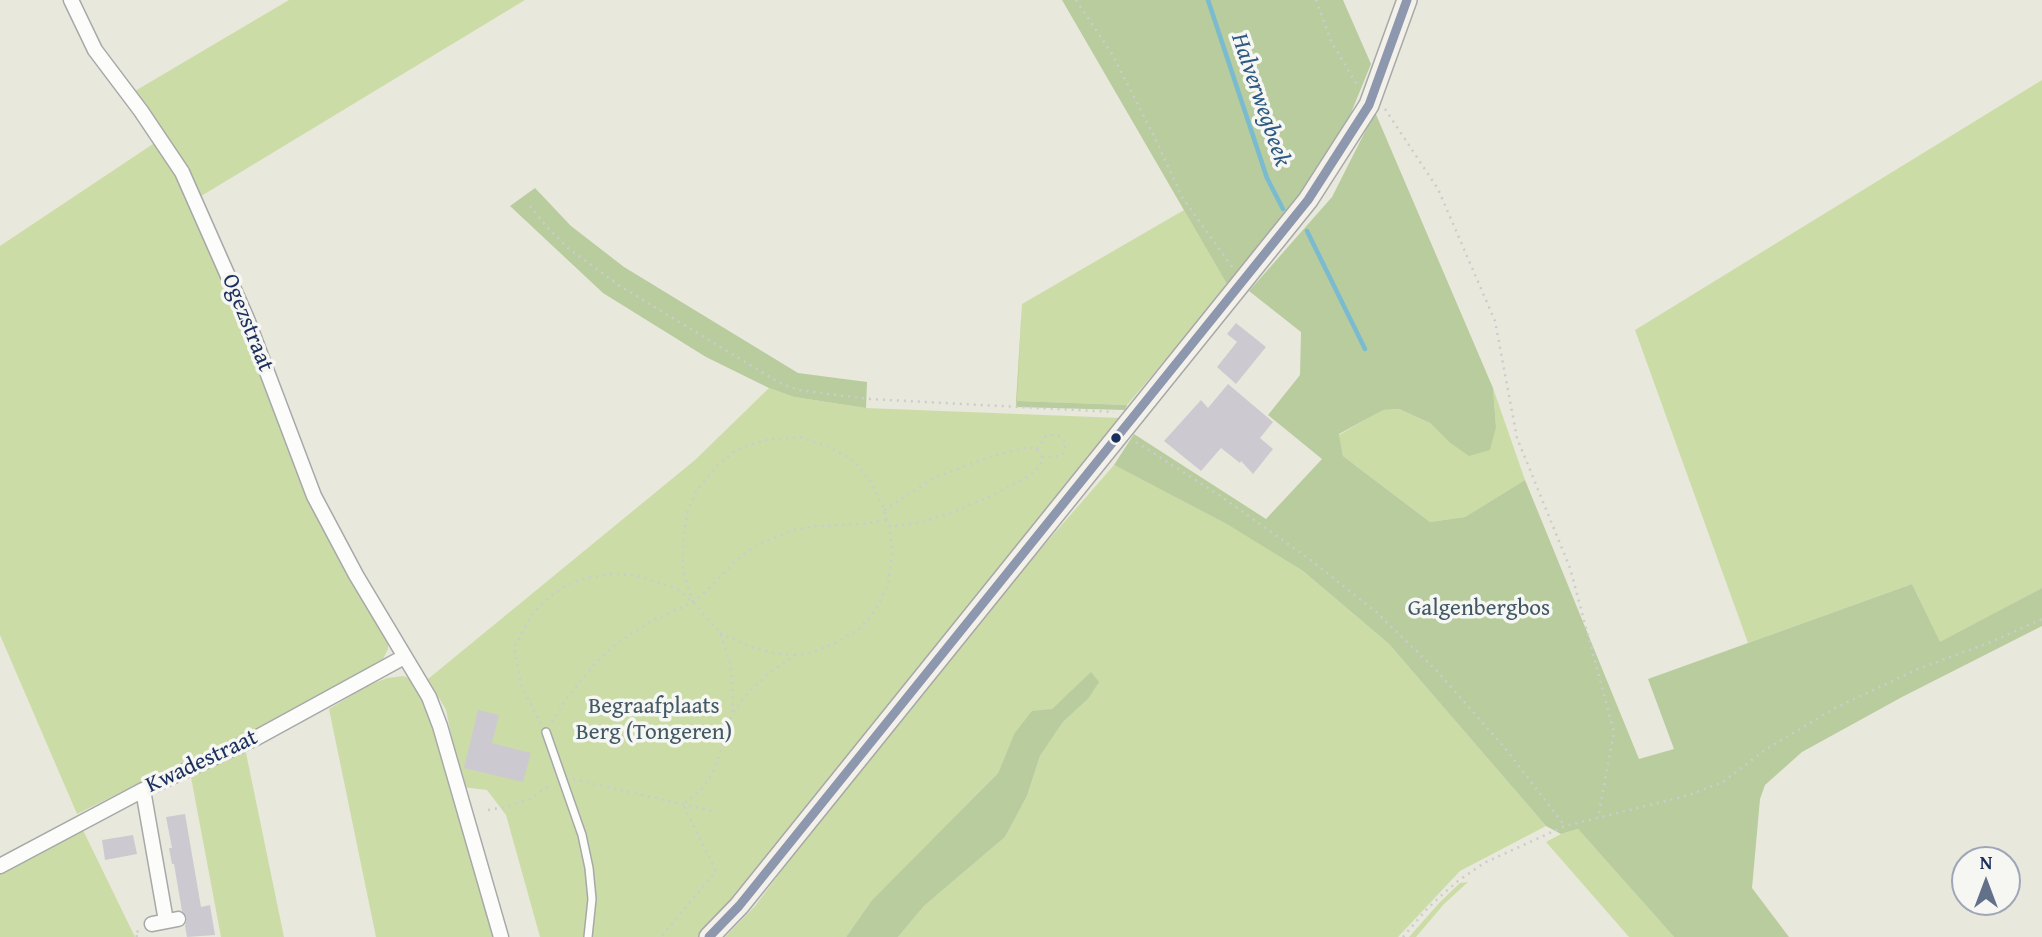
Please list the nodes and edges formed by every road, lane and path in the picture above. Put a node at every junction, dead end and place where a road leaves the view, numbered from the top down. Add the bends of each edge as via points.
1 (71, 0) edge
2 (1076, 0) edge
3 (1316, 0) edge
4 (1406, 0) edge
5 (1372, 98) junction
6 (530, 206) dead end
7 (1242, 282) junction
8 (1136, 415) junction
9 (1122, 433) junction
10 (1037, 449) junction
11 (1041, 457) junction
12 (884, 510) junction
13 (887, 520) junction
14 (890, 527) junction
15 (693, 602) junction
16 (2042, 619) edge
17 (720, 633) junction
18 (796, 655) junction
19 (404, 657) junction
20 (732, 714) junction
21 (545, 732) junction
22 (562, 776) junction
23 (142, 790) junction
24 (683, 804) junction
25 (488, 810) dead end
26 (712, 811) dead end
27 (1598, 818) junction
28 (1566, 826) junction
29 (0, 866) edge
30 (165, 921) dead end
31 (501, 937) edge
32 (588, 937) edge
33 (661, 937) edge
34 (709, 937) edge
35 (1403, 937) edge

1 - 19 street, Ogezstraat via 95,50 182,172 247,319 314,496
2 - 7 path via 1112,54 1182,197
3 - 5 path via 1331,41
4 - 5 street
5 - 7 street via 1308,200
5 - 27 path via 1438,189 1495,321 1517,438 1570,568 1614,732
6 - 8 path via 568,248 620,286 798,390 870,400
7 - 8 street
8 - 9 street
9 - 28 path via 1219,495 1376,611 1437,671
9 - 34 street via 748,895
10 - 11 path
10 - 11 path via 1046,436 1060,437 1066,443 1061,456
10 - 12 path via 1014,450 953,470
11 - 14 path via 1041,466 1031,475 993,495 923,522
12 - 13 path
12 - 15 path via 871,482 853,460 829,447 800,437 765,440 736,450 698,490 687,513 683,571
13 - 14 path
13 - 15 path via 817,526 775,537 740,557
14 - 18 path via 888,585 874,612 839,641
15 - 17 path
15 - 21 path via 617,643 567,698
15 - 21 path via 677,589 635,575 583,579 551,596 533,613 514,647 521,685
16 - 27 path via 1835,708 1765,750 1723,782
17 - 18 path via 751,647
17 - 20 path via 730,663
18 - 20 path via 770,672
19 - 23 street, Kwadestraat via 256,738
19 - 31 street, Ogezstraat via 429,697 440,726
20 - 24 path via 710,777
21 - 22 lane
22 - 24 path
22 - 25 path via 530,799
22 - 32 lane via 589,868
23 - 29 street, Kwadestraat
23 - 30 street
24 - 26 path
24 - 33 path via 716,871
27 - 28 path
28 - 35 path via 1484,863 1426,910

